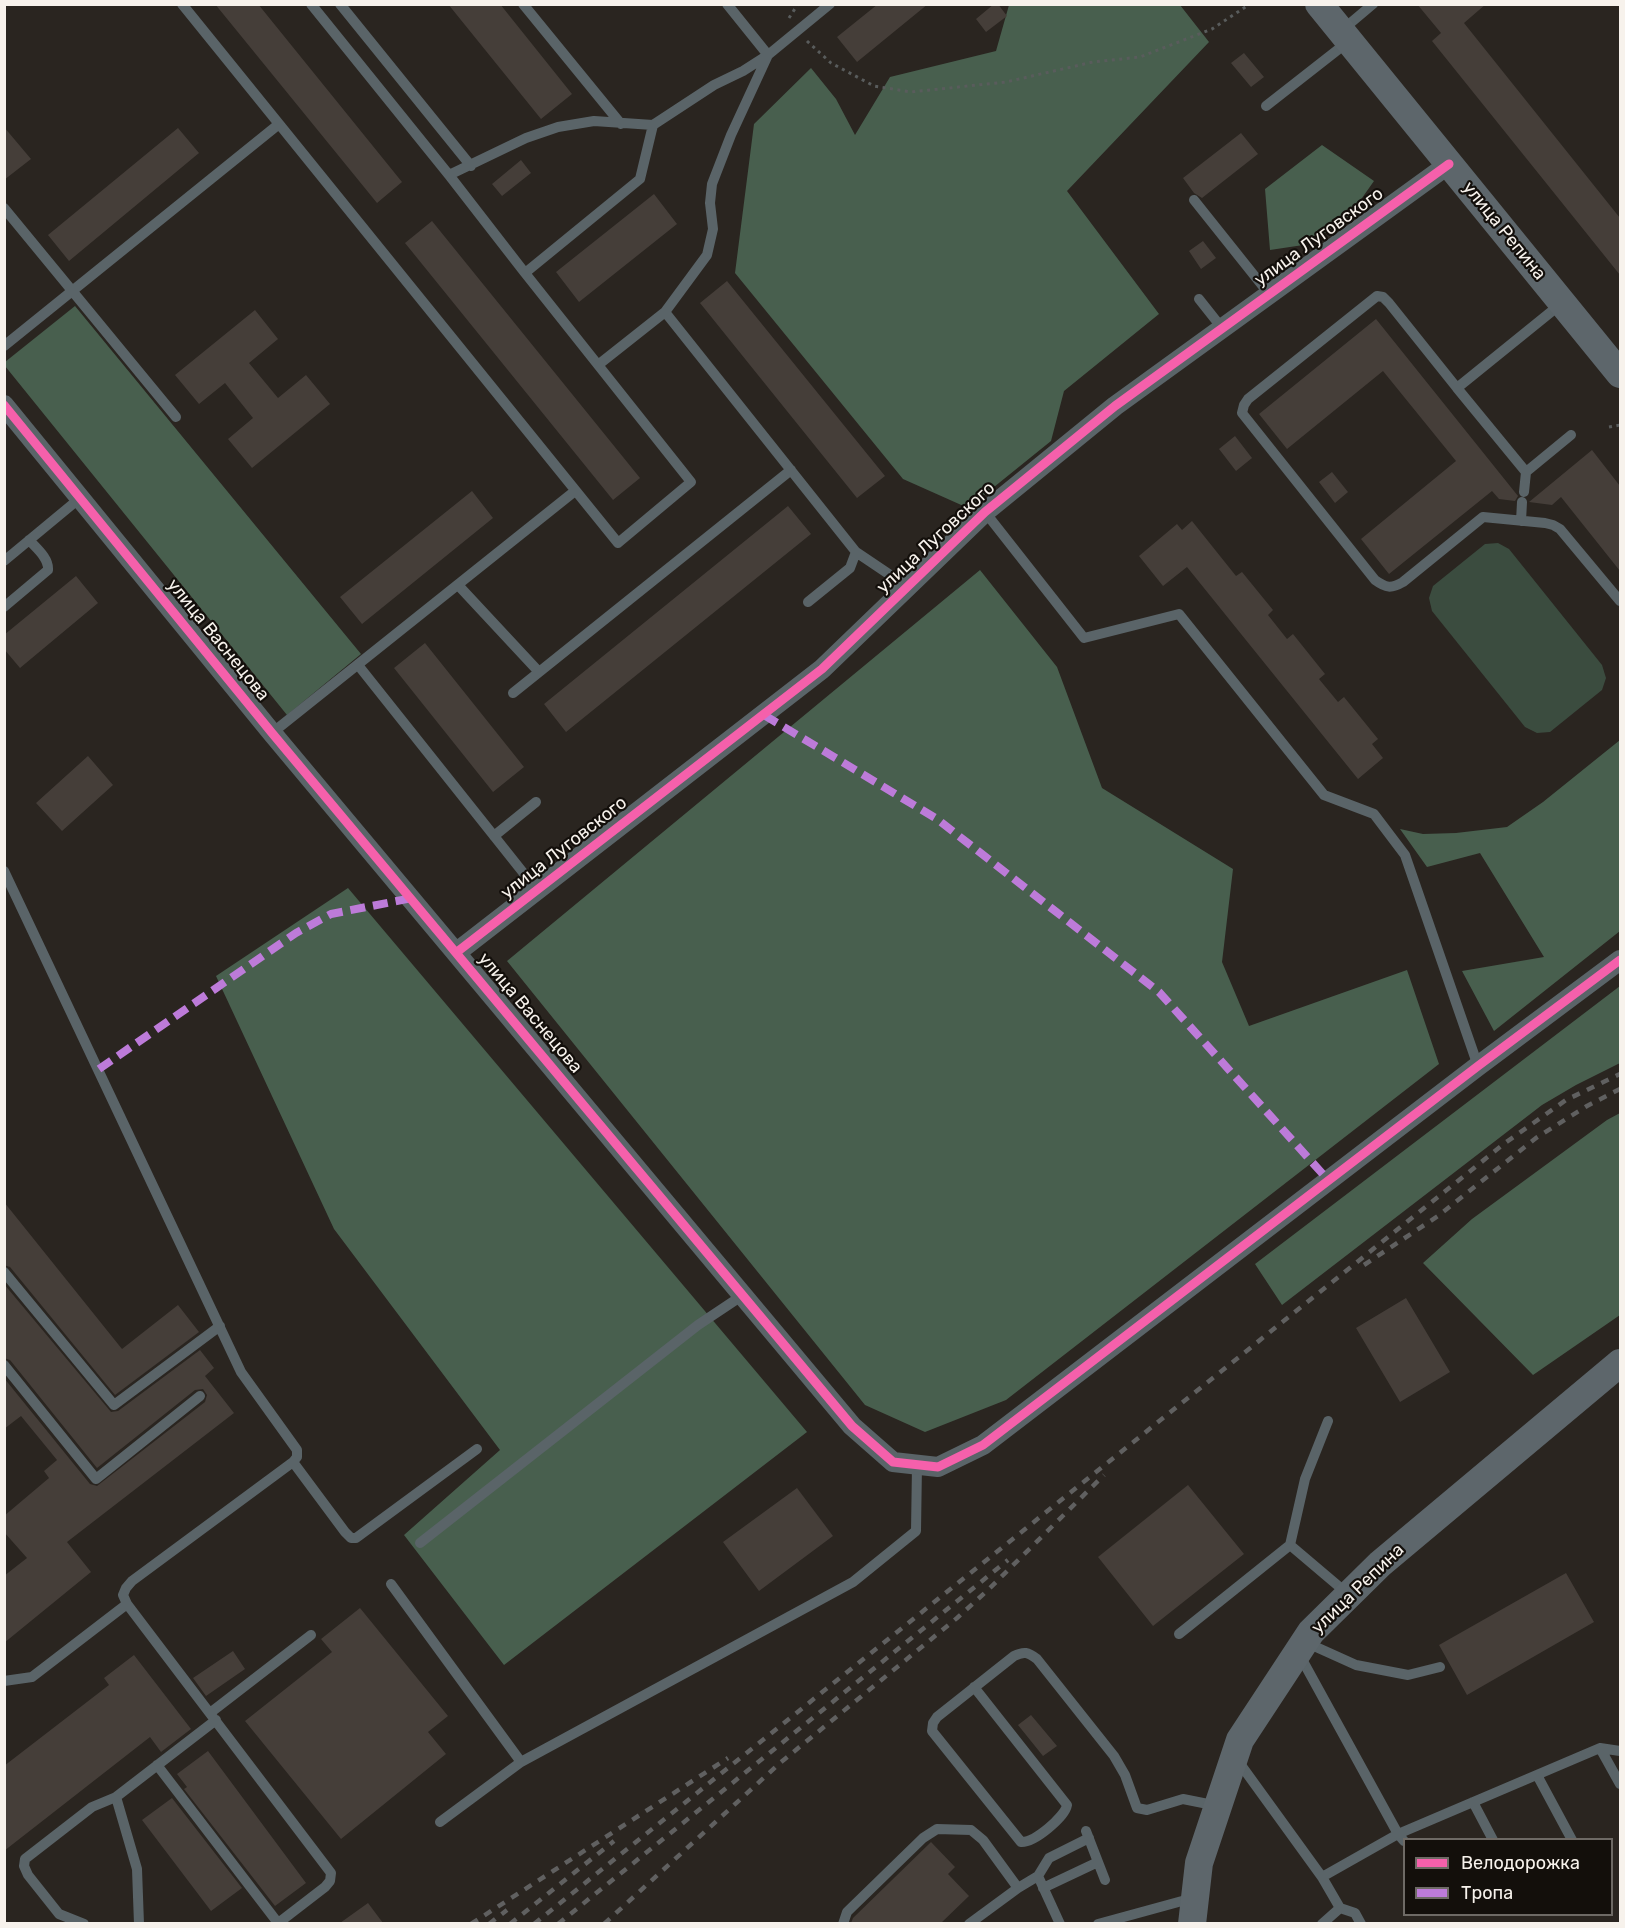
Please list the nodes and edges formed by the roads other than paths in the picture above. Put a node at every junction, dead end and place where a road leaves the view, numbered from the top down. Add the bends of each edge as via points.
1 (182, 4) edge
2 (311, 4) edge
3 (340, 4) edge
4 (523, 4) edge
5 (727, 4) edge
6 (830, 4) edge
7 (1319, 4) edge
8 (1373, 4) edge
9 (1345, 36) junction
10 (768, 55) junction
11 (1266, 106) dead end
12 (279, 124) junction
13 (621, 124) junction
14 (653, 125) junction
15 (1449, 164) junction
16 (471, 166) junction
17 (449, 175) junction
18 (1194, 200) dead end
19 (4, 208) edge
20 (525, 273) junction
21 (72, 291) junction
22 (1269, 294) junction
23 (1200, 298) dead end
24 (1562, 303) junction
25 (665, 312) junction
26 (1222, 328) junction
27 (4, 346) edge
28 (598, 365) junction
29 (1620, 374) edge
30 (1457, 388) junction
31 (4, 405) edge
32 (176, 417) dead end
33 (1571, 435) dead end
34 (791, 470) junction
35 (1526, 472) junction
36 (575, 491) junction
37 (80, 498) junction
38 (985, 512) junction
39 (1521, 521) junction
40 (29, 540) junction
41 (856, 552) junction
42 (4, 561) edge
43 (458, 585) junction
44 (908, 587) junction
45 (1620, 601) edge
46 (807, 602) dead end
47 (4, 607) edge
48 (358, 665) junction
49 (539, 672) junction
50 (513, 693) dead end
51 (272, 733) junction
52 (536, 802) dead end
53 (495, 836) junction
54 (4, 871) edge
55 (537, 890) junction
56 (457, 952) junction
57 (1620, 960) edge
58 (1478, 1066) junction
59 (4, 1272) edge
60 (743, 1295) junction
61 (219, 1326) junction
62 (1620, 1363) edge
63 (4, 1365) edge
64 (200, 1396) dead end
65 (1328, 1421) dead end
66 (477, 1449) dead end
67 (293, 1462) junction
68 (917, 1465) junction
69 (420, 1544) dead end
70 (1290, 1545) junction
71 (392, 1584) dead end
72 (1349, 1595) junction
73 (127, 1604) junction
74 (1179, 1634) dead end
75 (312, 1635) dead end
76 (1301, 1647) junction
77 (1440, 1667) dead end
78 (4, 1681) edge
79 (974, 1688) junction
80 (213, 1717) junction
81 (1600, 1748) junction
82 (1620, 1751) edge
83 (1234, 1757) junction
84 (521, 1761) junction
85 (157, 1765) junction
86 (1537, 1775) junction
87 (1620, 1784) edge
88 (116, 1797) junction
89 (1473, 1802) junction
90 (1218, 1806) junction
91 (440, 1822) dead end
92 (1401, 1838) edge
93 (1492, 1838) edge
94 (1571, 1838) edge
95 (1098, 1862) junction
96 (1038, 1876) junction
97 (1322, 1877) junction
98 (1105, 1880) dead end
99 (1018, 1888) junction
100 (1043, 1888) junction
101 (1340, 1908) junction
102 (1194, 1910) edge
103 (84, 1923) edge
104 (140, 1923) edge
105 (277, 1923) edge
106 (843, 1923) edge
107 (969, 1923) edge
108 (1060, 1923) edge
109 (1098, 1923) edge
110 (1322, 1923) edge
111 (1361, 1923) edge

1 - 12 lane
2 - 17 lane
3 - 16 lane
4 - 13 lane
5 - 10 lane
6 - 10 lane
7 - 9 street, улица Репина
8 - 9 lane
9 - 11 lane
9 - 15 street, улица Репина
10 - 14 lane
10 - 25 lane via 712,184 713,229 707,255
12 - 21 lane
12 - 36 lane
13 - 14 lane
13 - 16 lane via 594,121 558,127 526,138
14 - 20 lane via 640,179
15 - 22 street, улица Луговского
15 - 24 street, улица Репина
16 - 17 lane
17 - 20 lane
18 - 22 lane
19 - 21 lane
20 - 28 lane
21 - 27 lane
21 - 32 lane
22 - 26 street, улица Луговского
23 - 26 lane
24 - 29 street, улица Репина
24 - 30 lane
25 - 28 lane
25 - 34 lane
26 - 38 street, улица Луговского via 1115,406
28 - 36 lane via 691,482 618,543
30 - 35 lane
30 - 39 lane via 1389,303 1377,296 1248,399 1242,412 1375,580 1385,587 1403,582 1484,517
31 - 37 street, улица Васнецова
33 - 35 lane
34 - 41 lane
34 - 49 lane
35 - 39 lane
36 - 43 lane
37 - 40 lane
37 - 51 street, улица Васнецова
38 - 44 street, улица Луговского
38 - 58 lane via 1084,638 1179,614 1324,795 1374,814 1405,855
39 - 45 lane via 1560,529
40 - 42 lane
40 - 47 lane via 46,560 48,570
41 - 44 lane
41 - 46 lane via 850,568
43 - 48 lane
43 - 49 lane
44 - 55 street, улица Луговского via 822,669
48 - 51 lane
48 - 53 lane
49 - 50 lane
51 - 56 street, улица Васнецова
52 - 53 lane
53 - 55 lane
54 - 61 lane
55 - 56 street, улица Луговского
56 - 60 street, улица Васнецова
57 - 58 street
58 - 68 street, улица Васнецова via 983,1445 938,1467
59 - 61 lane via 114,1405
60 - 68 street, улица Васнецова via 852,1426 893,1462
60 - 69 lane via 698,1325
61 - 67 lane via 241,1372 293,1442 297,1450
62 - 72 street, улица Репина via 1380,1564
63 - 64 lane via 96,1479
65 - 70 lane via 1305,1479
66 - 67 lane via 356,1538 345,1532
67 - 73 lane via 132,1581 123,1595
68 - 84 lane via 916,1531 853,1582
70 - 72 lane
70 - 74 lane
71 - 84 lane
72 - 76 street, улица Репина
73 - 78 lane via 32,1677
73 - 80 lane
75 - 80 lane
76 - 77 lane via 1356,1665 1408,1675
76 - 83 street, улица Репина via 1240,1740
76 - 92 lane
79 - 79 lane via 937,1717 932,1731 1015,1837 1027,1843 1062,1816 1066,1804
79 - 90 lane via 1014,1656 1029,1653 1114,1756 1137,1808 1146,1810 1183,1799
80 - 85 lane
80 - 105 lane via 331,1873 325,1887
81 - 82 lane
81 - 86 lane
81 - 87 lane
83 - 90 street, улица Репина
83 - 97 lane
84 - 91 lane
85 - 88 lane
85 - 105 lane
86 - 89 lane
86 - 94 lane
88 - 103 lane via 92,1807 25,1859 28,1875 59,1914
88 - 104 lane via 137,1869
89 - 92 lane
89 - 93 lane
90 - 102 street, улица Репина via 1199,1863
92 - 97 lane
95 - 96 lane via 1087,1834 1049,1858
95 - 98 lane
95 - 100 lane
96 - 99 lane
96 - 100 lane
97 - 101 lane
99 - 106 lane via 977,1834 964,1829 937,1829 847,1912
99 - 107 lane
100 - 108 lane
101 - 110 lane
101 - 111 lane via 1355,1913
102 - 109 lane

